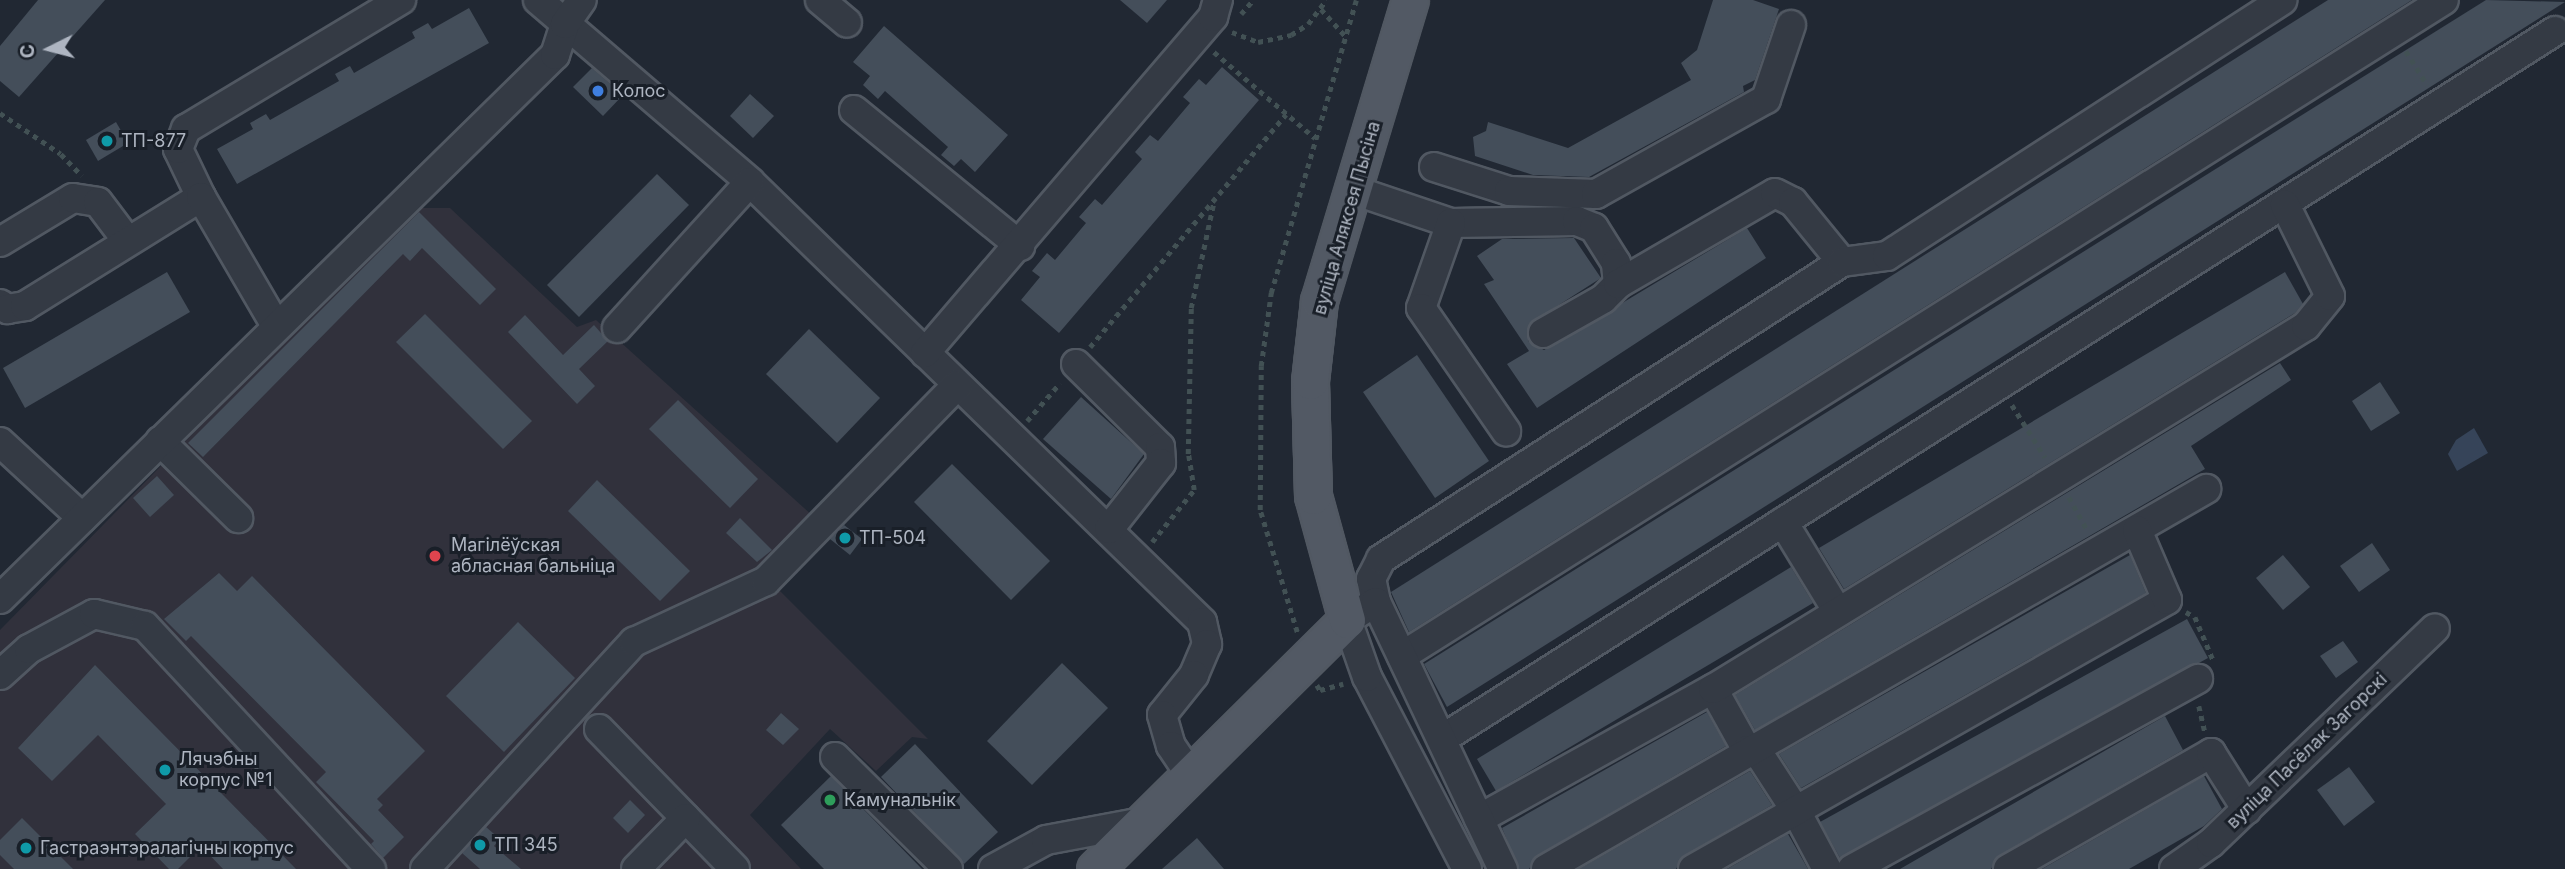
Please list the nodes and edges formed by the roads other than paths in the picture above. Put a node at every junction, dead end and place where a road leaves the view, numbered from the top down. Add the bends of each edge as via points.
1 (401, 0) edge
2 (538, 0) edge
3 (582, 0) edge
4 (820, 0) edge
5 (1218, 0) edge
6 (1410, 0) edge
7 (2282, 0) edge
8 (2444, 0) edge
9 (848, 23) dead end
10 (565, 24) junction
11 (1791, 25) dead end
12 (2555, 31) dead end
13 (854, 110) dead end
14 (1434, 167) dead end
15 (750, 182) junction
16 (1356, 191) junction
17 (201, 197) junction
18 (2285, 205) junction
19 (1451, 223) junction
20 (126, 239) junction
21 (0, 242) edge
22 (1020, 246) junction
23 (1842, 262) junction
24 (1618, 284) junction
25 (0, 304) edge
26 (275, 324) junction
27 (617, 328) dead end
28 (1543, 333) dead end
29 (925, 353) junction
30 (1076, 364) road end
31 (957, 385) junction
32 (1507, 431) dead end
33 (160, 441) junction
34 (0, 442) edge
35 (2206, 489) dead end
36 (82, 518) junction
37 (238, 518) dead end
38 (1783, 522) junction
39 (1109, 529) junction
40 (2137, 530) junction
41 (0, 599) edge
42 (1376, 602) junction
43 (1838, 612) junction
44 (1346, 620) junction
45 (2435, 628) dead end
46 (1402, 656) junction
47 (0, 675) edge
48 (2197, 679) dead end
49 (1713, 689) junction
50 (599, 729) dead end
51 (1442, 738) junction
52 (1754, 752) junction
53 (835, 757) dead end
54 (1188, 771) junction
55 (2247, 810) junction
56 (1796, 811) junction
57 (686, 818) junction
58 (1479, 819) junction
59 (1142, 822) junction
60 (1859, 867) edge
61 (371, 869) edge
62 (425, 869) edge
63 (636, 869) edge
64 (735, 869) edge
65 (948, 869) edge
66 (993, 869) edge
67 (1095, 869) edge
68 (1467, 869) edge
69 (1503, 869) edge
70 (1546, 869) edge
71 (1693, 869) edge
72 (1826, 869) edge
73 (2008, 869) edge
74 (2174, 869) edge

1 - 17 street via 186,130 178,149
2 - 10 street
3 - 10 street
4 - 9 street
5 - 22 street via 1196,37
6 - 16 main road, вуліца Аляксея Пысіна
7 - 23 street via 1887,256
8 - 46 street
10 - 15 street
10 - 26 street via 555,55
11 - 14 street via 1766,99 1596,194 1510,191
12 - 18 street
13 - 22 street
15 - 27 street
15 - 29 street
16 - 19 street
16 - 44 main road, вуліца Аляксея Пысіна via 1319,300 1310,381 1313,496
17 - 20 street
17 - 26 street
18 - 38 street
18 - 43 street via 2330,296 2306,326
19 - 24 street via 1577,221 1594,228 1609,251 1616,263
19 - 32 street via 1421,308
20 - 21 street via 98,202 88,198 54,206
20 - 25 street via 25,306 7,309
22 - 29 street
23 - 24 street via 1793,202 1775,193
23 - 42 street via 1381,559 1371,579
24 - 28 street via 1603,299
26 - 33 street
29 - 31 street
30 - 39 street via 1160,447 1161,463
31 - 39 street
31 - 62 street via 766,581 634,642
33 - 36 street
33 - 37 street
34 - 36 street
35 - 40 street
36 - 41 street
38 - 43 street
38 - 51 street
39 - 54 street via 1202,622 1207,644 1194,675 1163,715 1171,746
40 - 52 street
40 - 56 street via 2168,600
42 - 44 street
42 - 46 street
43 - 49 street
44 - 54 main road
44 - 68 street, вуліца Аляксея Пысіна via 1367,677
45 - 55 street, вуліца Пасёлак Загорскі
46 - 51 street
47 - 61 street via 39,643 94,614 145,626
48 - 60 street
49 - 52 street via 1747,750
49 - 58 street
50 - 57 street
51 - 58 street
52 - 56 street
52 - 70 street
53 - 65 street
54 - 59 main road
55 - 73 street via 2211,753
55 - 74 street, вуліца Пасёлак Загорскі
56 - 71 street
56 - 72 street
57 - 63 street
57 - 64 street
58 - 69 street
59 - 66 street via 1046,840
59 - 67 main road

